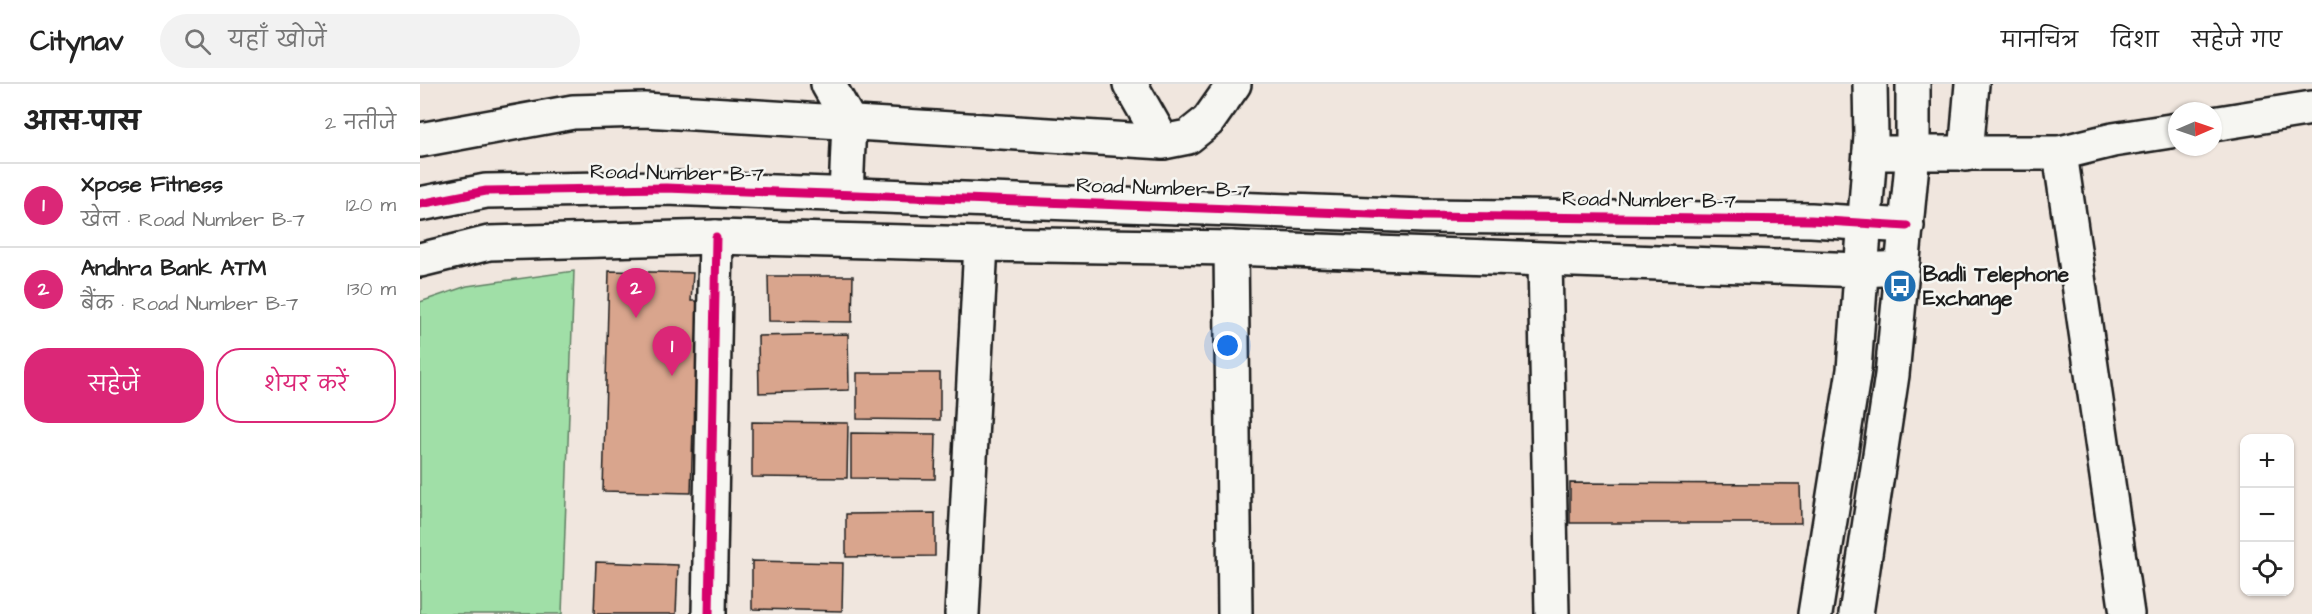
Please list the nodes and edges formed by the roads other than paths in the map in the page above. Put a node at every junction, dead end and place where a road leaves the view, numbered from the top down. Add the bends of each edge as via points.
1 (828, 84) edge
2 (1130, 84) edge
3 (1234, 84) edge
4 (1870, 84) edge
5 (1912, 84) edge
6 (1972, 84) edge
7 (637, 97) edge
8 (2312, 108) edge
9 (849, 121) junction
10 (2222, 123) edge
11 (2168, 131) edge
12 (420, 140) edge
13 (1163, 142) junction
14 (1870, 153) junction
15 (1913, 153) junction
16 (2060, 153) junction
17 (1966, 154) junction
18 (846, 195) junction
19 (420, 204) edge
20 (1864, 225) junction
21 (1907, 226) junction
22 (716, 237) junction
23 (981, 244) junction
24 (1231, 248) junction
25 (420, 260) edge
26 (1545, 260) junction
27 (1902, 268) junction
28 (1861, 270) junction
29 (709, 614) edge
30 (962, 614) edge
31 (1235, 614) edge
32 (1552, 614) edge
33 (1815, 614) edge
34 (1856, 614) edge
35 (2127, 614) edge

1 - 9 street
2 - 13 street
3 - 13 street via 1208,121 1188,136
4 - 14 street
5 - 15 street
6 - 17 street
7 - 9 street
7 - 12 street
8 - 10 street
9 - 13 street
9 - 18 street
11 - 16 street
14 - 15 street
14 - 20 street
15 - 17 street
15 - 21 street
16 - 17 street
16 - 35 street
18 - 19 street, Road Number B-7 via 666,188 486,191
18 - 20 street, Road Number B-7 via 1424,216 1811,220
20 - 21 street, Road Number B-7
20 - 28 street
21 - 27 street
22 - 23 street
22 - 25 street via 489,243
22 - 29 street
23 - 24 street
23 - 30 street
24 - 26 street
24 - 31 street
26 - 28 street
26 - 32 street
27 - 28 street
27 - 34 street via 1892,375
28 - 33 street via 1854,370

